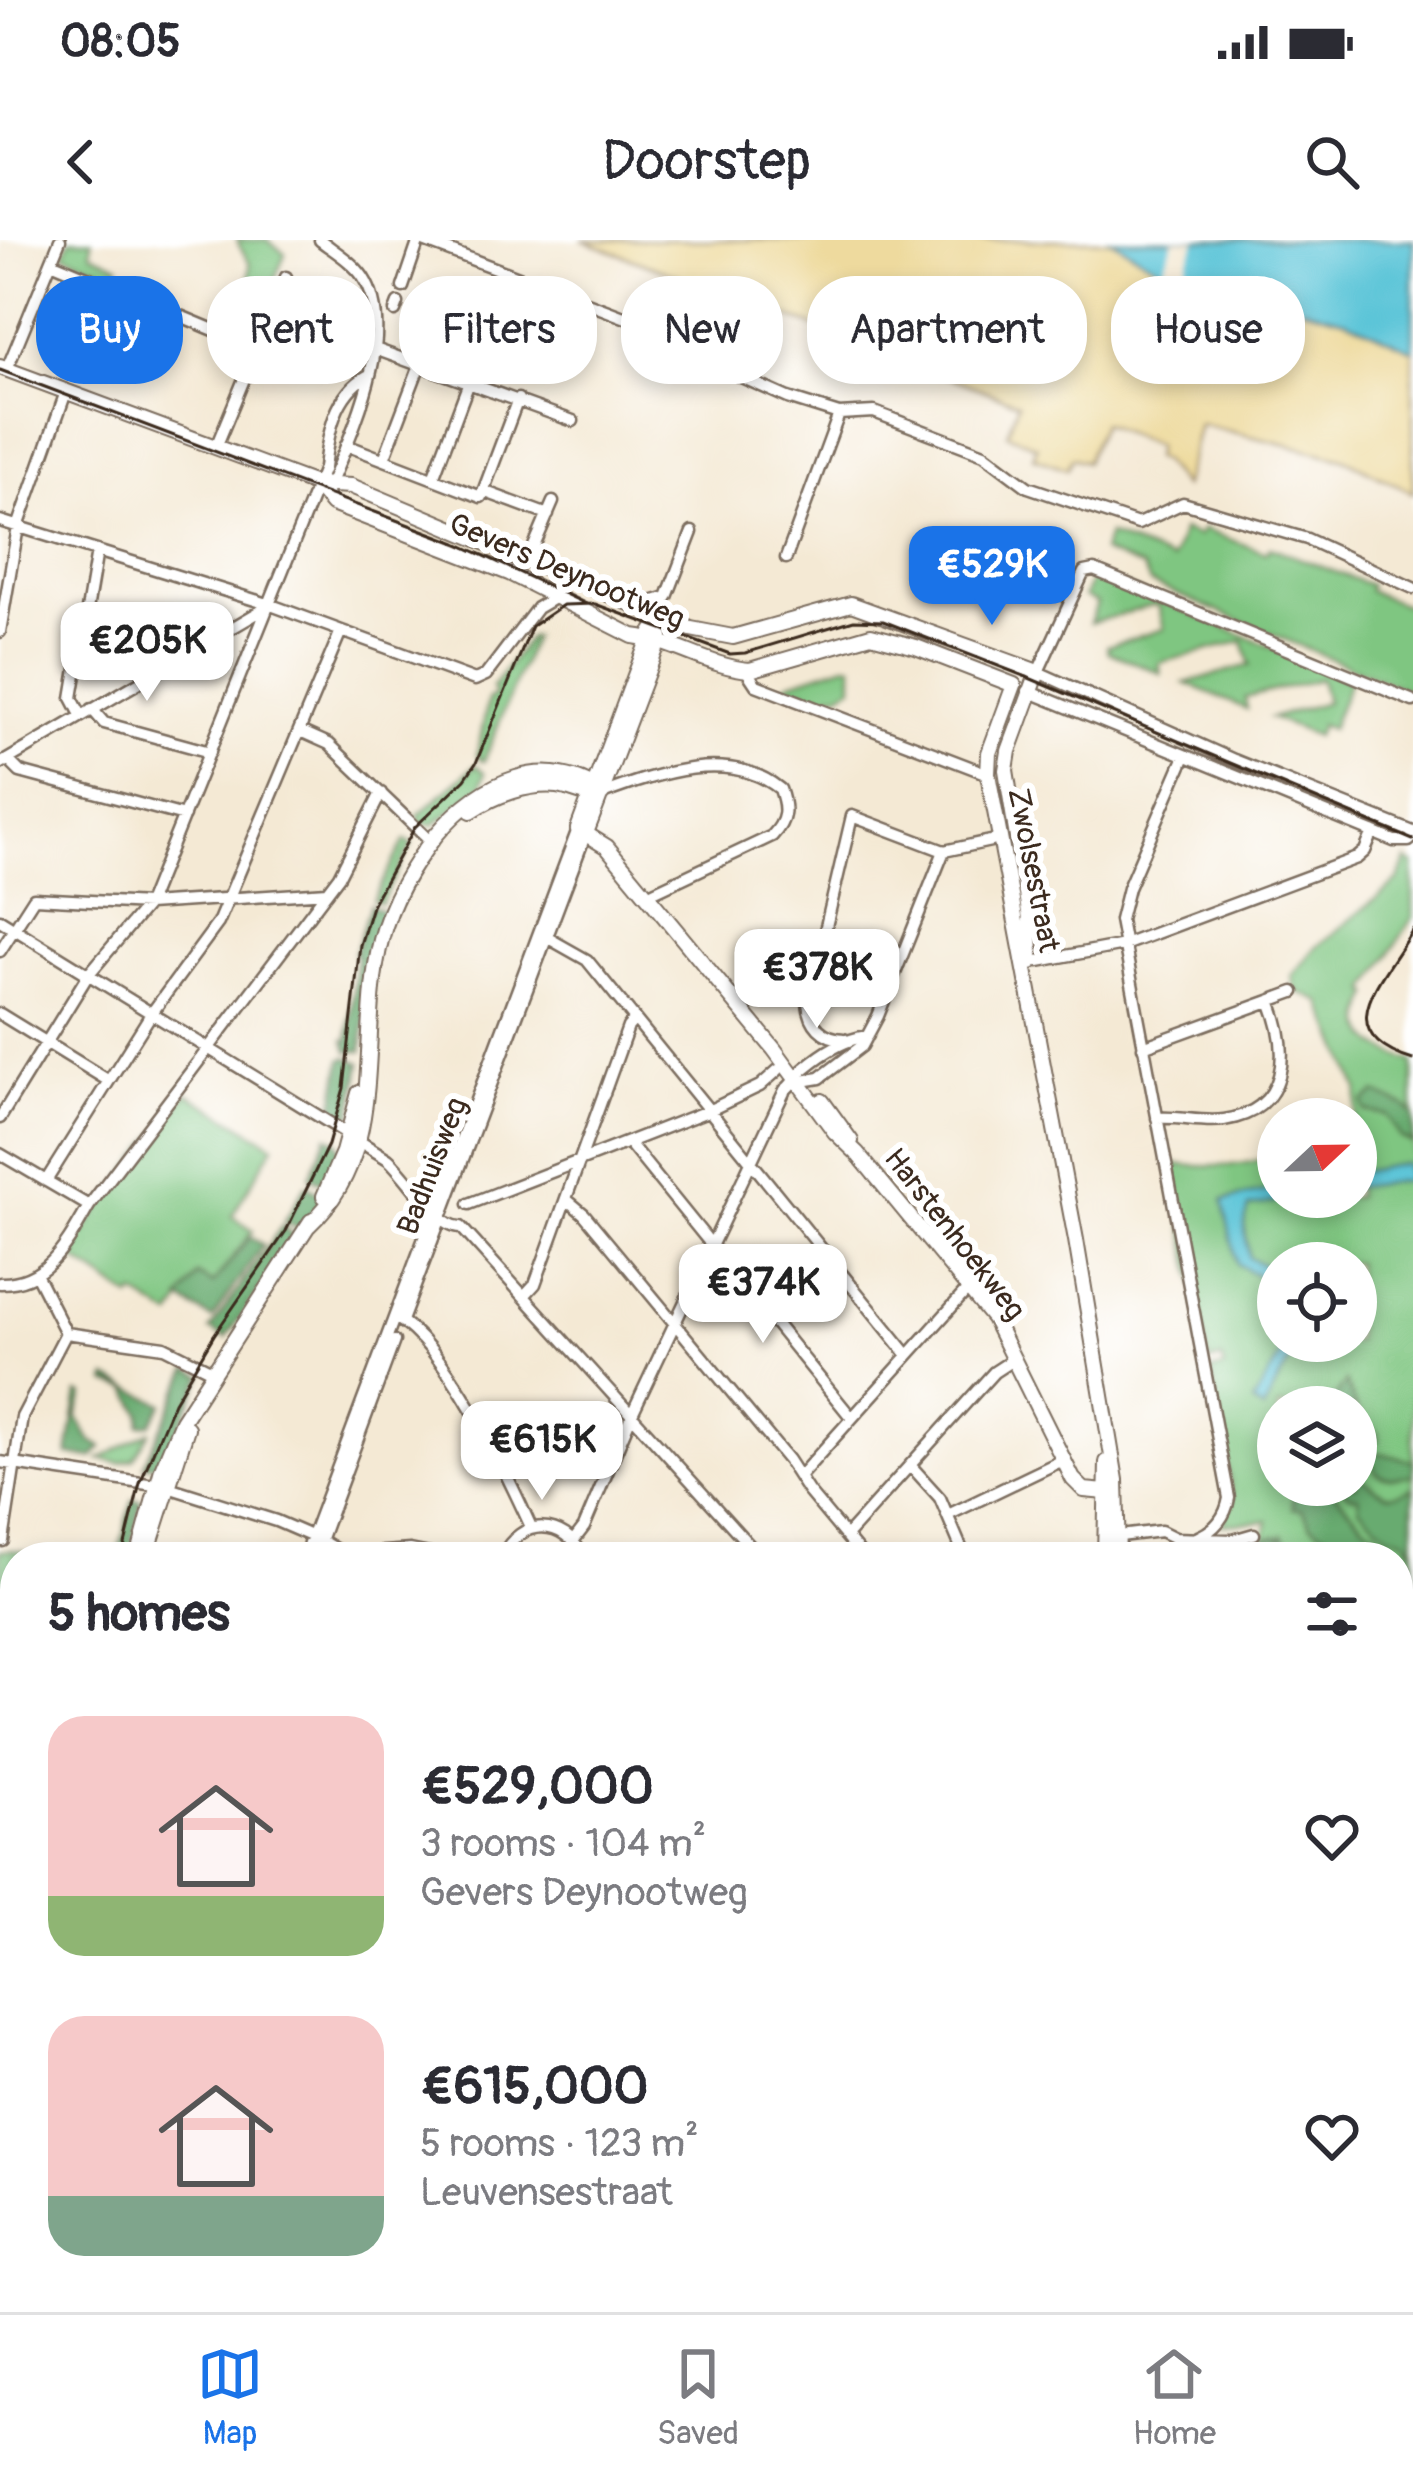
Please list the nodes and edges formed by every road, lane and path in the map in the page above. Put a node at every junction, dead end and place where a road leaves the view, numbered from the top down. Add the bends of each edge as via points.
1 (61, 240) edge
2 (320, 240) edge
3 (420, 240) edge
4 (51, 262) junction
5 (360, 276) edge
6 (407, 276) edge
7 (375, 307) edge
8 (207, 327) edge
9 (375, 349) joint
10 (399, 359) edge
11 (3, 368) edge
12 (242, 384) edge
13 (356, 384) edge
14 (367, 384) edge
15 (413, 384) edge
16 (468, 385) joint
17 (67, 392) junction
18 (518, 398) junction
19 (839, 414) junction
20 (573, 421) dead end
21 (346, 445) junction
22 (216, 447) junction
23 (384, 459) junction
24 (433, 478) junction
25 (323, 483) junction
26 (482, 494) junction
27 (0, 521) edge
28 (18, 527) junction
29 (692, 532) dead end
30 (97, 551) junction
31 (530, 558) junction
32 (786, 558) dead end
33 (1413, 588) edge
34 (554, 598) junction
35 (648, 602) dead end
36 (271, 605) junction
37 (662, 617) junction
38 (341, 631) junction
39 (0, 632) edge
40 (655, 640) junction
41 (746, 670) junction
42 (1038, 672) junction
43 (1014, 685) junction
44 (1032, 692) junction
45 (1413, 701) edge
46 (86, 712) junction
47 (301, 731) junction
48 (210, 752) junction
49 (1184, 756) junction
50 (4, 762) edge
51 (988, 773) junction
52 (595, 792) junction
53 (381, 793) junction
54 (184, 816) junction
55 (582, 831) junction
56 (1373, 832) junction
57 (1413, 834) edge
58 (436, 837) junction
59 (1000, 839) junction
60 (944, 850) junction
61 (327, 892) junction
62 (647, 895) junction
63 (228, 901) junction
64 (148, 904) junction
65 (0, 920) edge
66 (14, 929) junction
67 (543, 935) junction
68 (1124, 945) junction
69 (0, 951) edge
70 (1027, 958) junction
71 (88, 975) junction
72 (1294, 992) dead end
73 (1270, 1001) junction
74 (0, 1014) edge
75 (151, 1014) junction
76 (634, 1019) junction
77 (868, 1036) junction
78 (845, 1039) junction
79 (47, 1043) junction
80 (1143, 1047) junction
81 (208, 1049) junction
82 (778, 1070) dead end
83 (801, 1079) junction
84 (109, 1082) junction
85 (710, 1110) junction
86 (0, 1118) edge
87 (1157, 1118) junction
88 (354, 1137) junction
89 (629, 1143) junction
90 (0, 1154) edge
91 (752, 1163) junction
92 (576, 1164) junction
93 (409, 1179) junction
94 (46, 1181) junction
95 (446, 1195) junction
96 (566, 1198) junction
97 (469, 1204) junction
98 (89, 1206) junction
99 (437, 1216) junction
100 (461, 1227) junction
101 (712, 1246) junction
102 (35, 1274) junction
103 (0, 1283) edge
104 (968, 1289) junction
105 (524, 1296) junction
106 (398, 1319) junction
107 (674, 1324) junction
108 (66, 1333) junction
109 (907, 1354) junction
110 (1014, 1359) junction
111 (212, 1371) junction
112 (631, 1417) junction
113 (851, 1417) junction
114 (1063, 1460) junction
115 (0, 1462) edge
116 (17, 1465) junction
117 (911, 1466) junction
118 (799, 1477) junction
119 (162, 1486) junction
120 (1111, 1486) junction
121 (948, 1515) junction
122 (531, 1528) junction
123 (1254, 1534) dead end
124 (846, 1536) junction
125 (1110, 1537) junction
126 (1198, 1537) junction
127 (316, 1538) junction
128 (574, 1540) joint
129 (3, 1541) edge
130 (146, 1542) edge
131 (313, 1542) edge
132 (316, 1542) edge
133 (323, 1542) edge
134 (510, 1542) edge
135 (746, 1542) edge
136 (851, 1542) edge
137 (959, 1542) edge
138 (1109, 1542) edge
139 (1112, 1542) edge

1 - 4 street
2 - 5 street
3 - 6 street
3 - 19 street via 658,330 714,365
4 - 8 street
4 - 11 street
7 - 9 street
9 - 10 street
11 - 17 main road, Gevers Deynootweg
12 - 22 street
13 - 25 street via 337,411
14 - 21 street
15 - 23 street
16 - 18 street
16 - 24 street
17 - 22 main road, Gevers Deynootweg
17 - 28 street
18 - 20 street
18 - 26 street
19 - 32 street
19 - 33 street via 874,412 984,454 1028,487 1138,524 1184,503 1306,539
21 - 23 street
21 - 25 street
22 - 25 main road, Gevers Deynootweg
23 - 24 street
24 - 26 street
25 - 31 main road, Gevers Deynootweg via 351,486
25 - 34 main road, Gevers Deynootweg via 324,499
25 - 36 street
26 - 31 street via 551,509
27 - 28 street
28 - 30 street
28 - 39 street
29 - 35 street via 668,597
30 - 36 street
30 - 46 street via 72,698
31 - 37 main road, Gevers Deynootweg
34 - 38 street via 537,608 482,679
34 - 40 main road, Gevers Deynootweg
36 - 38 street
36 - 46 street
36 - 48 street
37 - 40 main road, Badhuisweg
37 - 42 main road, Gevers Deynootweg via 733,637 851,604
38 - 47 street
40 - 41 main road, Gevers Deynootweg
40 - 52 main road, Badhuisweg
41 - 43 main road, Gevers Deynootweg via 871,634
41 - 51 street via 756,685
42 - 43 street
42 - 44 main road, Zwolsestraat
42 - 45 street via 1084,572 1094,570
42 - 57 street, Gevers Deynootweg
43 - 44 street, Gevers Deynootweg
43 - 51 main road, Zwolsestraat
44 - 49 street, Gevers Deynootweg
44 - 70 main road, Zwolsestraat via 1006,770 1030,918
46 - 48 street
46 - 50 street
47 - 53 street via 329,744
47 - 63 street
48 - 54 street
49 - 56 street, Gevers Deynootweg
49 - 68 street via 1123,904
50 - 54 street
51 - 59 main road, Zwolsestraat
52 - 55 main road, Badhuisweg
52 - 58 main road via 528,787 479,806
52 - 62 street via 707,766 780,790 787,808 772,836
53 - 58 street
53 - 61 street
54 - 64 street
55 - 62 main road, Harstenhoekweg via 600,840
55 - 67 street, Badhuisweg
56 - 57 street, Gevers Deynootweg via 1394,841
56 - 68 street via 1357,858
58 - 88 main road via 407,874 382,938
59 - 60 street
59 - 70 main road, Zwolsestraat
60 - 77 street
60 - 78 street via 852,816 808,1003 817,1028
61 - 63 street
61 - 81 street
62 - 83 main road, Harstenhoekweg
63 - 64 street
63 - 75 street
64 - 66 street via 34,898
64 - 71 street
65 - 66 street
66 - 69 street
66 - 71 street
67 - 76 street via 587,960
67 - 95 street, Badhuisweg
68 - 70 street
68 - 80 street
70 - 120 main road, Zwolsestraat
71 - 75 street
71 - 79 street
72 - 73 street
73 - 80 street
73 - 87 street via 1285,1060 1259,1105 1223,1120
74 - 79 street
75 - 81 street
75 - 84 street
76 - 85 street
76 - 92 street
77 - 78 street
77 - 83 street via 820,1078
78 - 83 street
79 - 84 street
79 - 86 street
80 - 87 street
81 - 88 street
81 - 98 street
82 - 85 street
83 - 91 street via 785,1090
83 - 104 main road, Harstenhoekweg
84 - 94 street
85 - 89 street
85 - 91 street
87 - 126 street via 1229,1498 1221,1519
88 - 93 street
88 - 111 main road via 309,1225
89 - 92 street
89 - 101 street
90 - 94 street
91 - 101 street
91 - 109 street
92 - 96 street
92 - 97 street
93 - 95 street
93 - 99 street
94 - 98 street
95 - 97 street
95 - 99 street, Badhuisweg
96 - 105 street
96 - 107 street
97 - 100 street, Badhuisweg
98 - 102 street via 57,1260
99 - 100 street
99 - 106 street, Badhuisweg
100 - 105 street
101 - 107 street
101 - 113 street
102 - 103 street
102 - 108 street
104 - 109 street
104 - 110 main road, Harstenhoekweg
105 - 112 street
106 - 122 street via 423,1339 487,1434
106 - 127 street, Badhuisweg
107 - 112 street
107 - 118 street
108 - 111 street via 164,1347
108 - 116 street via 27,1405
109 - 113 street
110 - 114 main road, Harstenhoekweg
110 - 117 street
111 - 119 main road via 176,1432
112 - 128 street
112 - 135 street
113 - 118 street
114 - 120 main road, Harstenhoekweg via 1073,1479
114 - 121 street
115 - 116 street
116 - 119 street
116 - 129 street
117 - 121 street
117 - 124 street
118 - 124 street
119 - 127 street
119 - 130 main road
120 - 125 main road, Zwolsestraat
121 - 137 street
122 - 128 street
122 - 134 street
123 - 126 street
124 - 136 street
125 - 126 street
125 - 138 main road, Zwolsestraat
125 - 139 main road, Zwolsestraat
127 - 131 street, Badhuisweg
127 - 132 street, Badhuisweg
127 - 133 street

